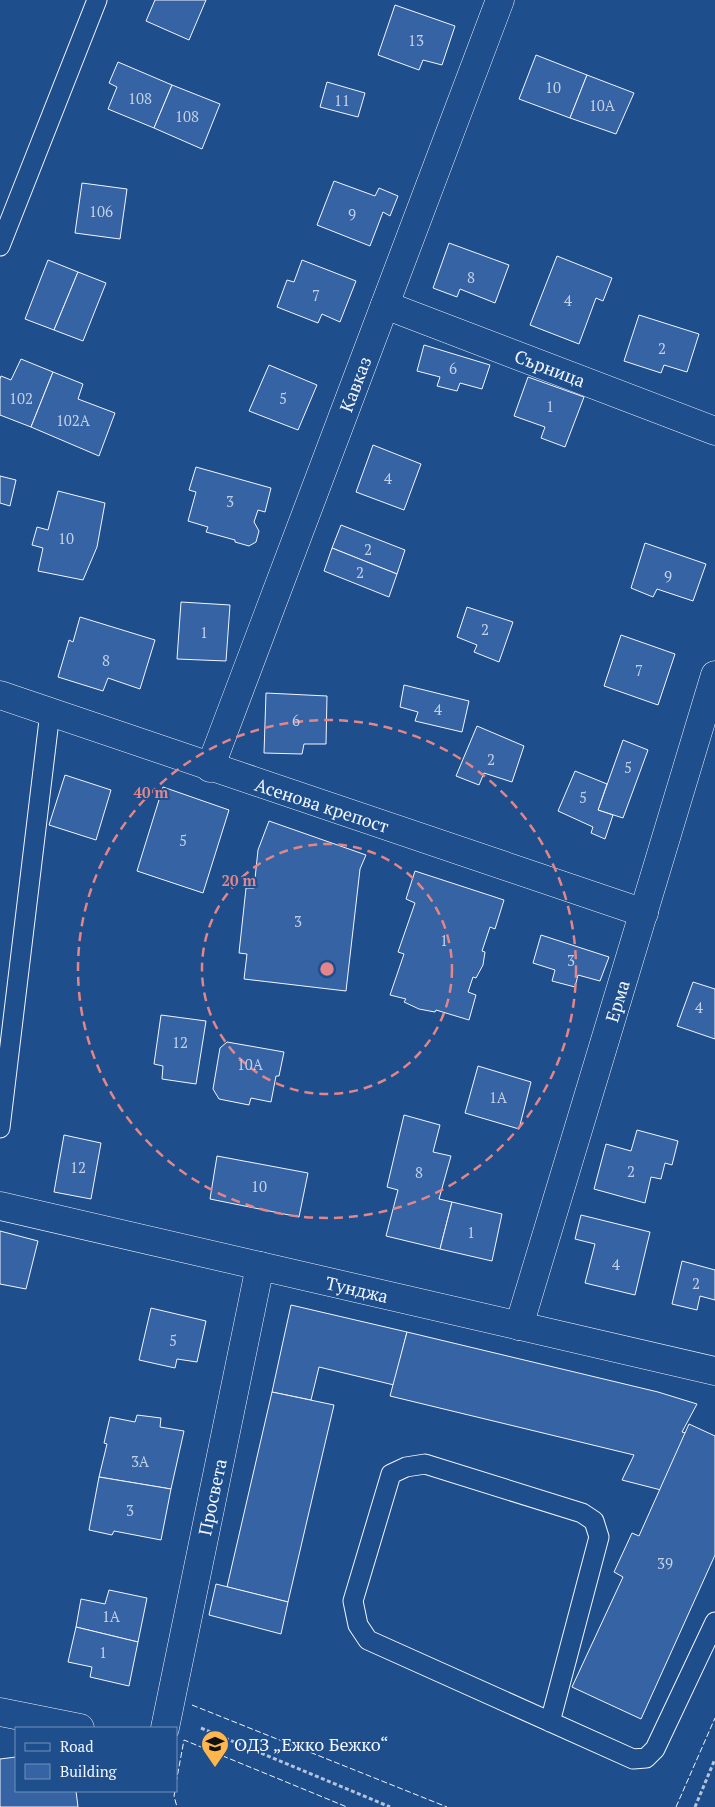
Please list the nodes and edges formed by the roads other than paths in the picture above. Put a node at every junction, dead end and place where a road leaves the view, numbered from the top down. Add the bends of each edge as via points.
1 (98, 0) edge
2 (500, 0) edge
3 (0, 246) edge
4 (385, 305) junction
5 (715, 431) edge
6 (715, 675) edge
7 (0, 696) edge
8 (50, 712) junction
9 (210, 768) junction
10 (644, 912) junction
11 (0, 1128) edge
12 (0, 1206) edge
13 (260, 1266) junction
14 (519, 1326) junction
15 (715, 1371) edge
16 (715, 1622) edge
17 (0, 1712) edge
18 (166, 1721) edge
19 (550, 1722) junction
20 (75, 1727) edge

1 - 3 lane
2 - 4 street, Кавказ
4 - 5 street, Сърница
4 - 9 street, Кавказ
6 - 10 street, Ерма
7 - 8 street, Асенова крепост
8 - 9 street, Асенова крепост
8 - 11 lane
9 - 10 street, Асенова крепост
10 - 14 street, Ерма
12 - 13 street, Тунджа
13 - 14 street, Тунджа
13 - 18 street, Просвета
14 - 15 street, Тунджа
16 - 19 lane via 655,1749 646,1758 633,1759
17 - 20 street
19 - 19 lane via 599,1537 594,1521 582,1513 425,1464 391,1474 353,1601 358,1625 368,1640

